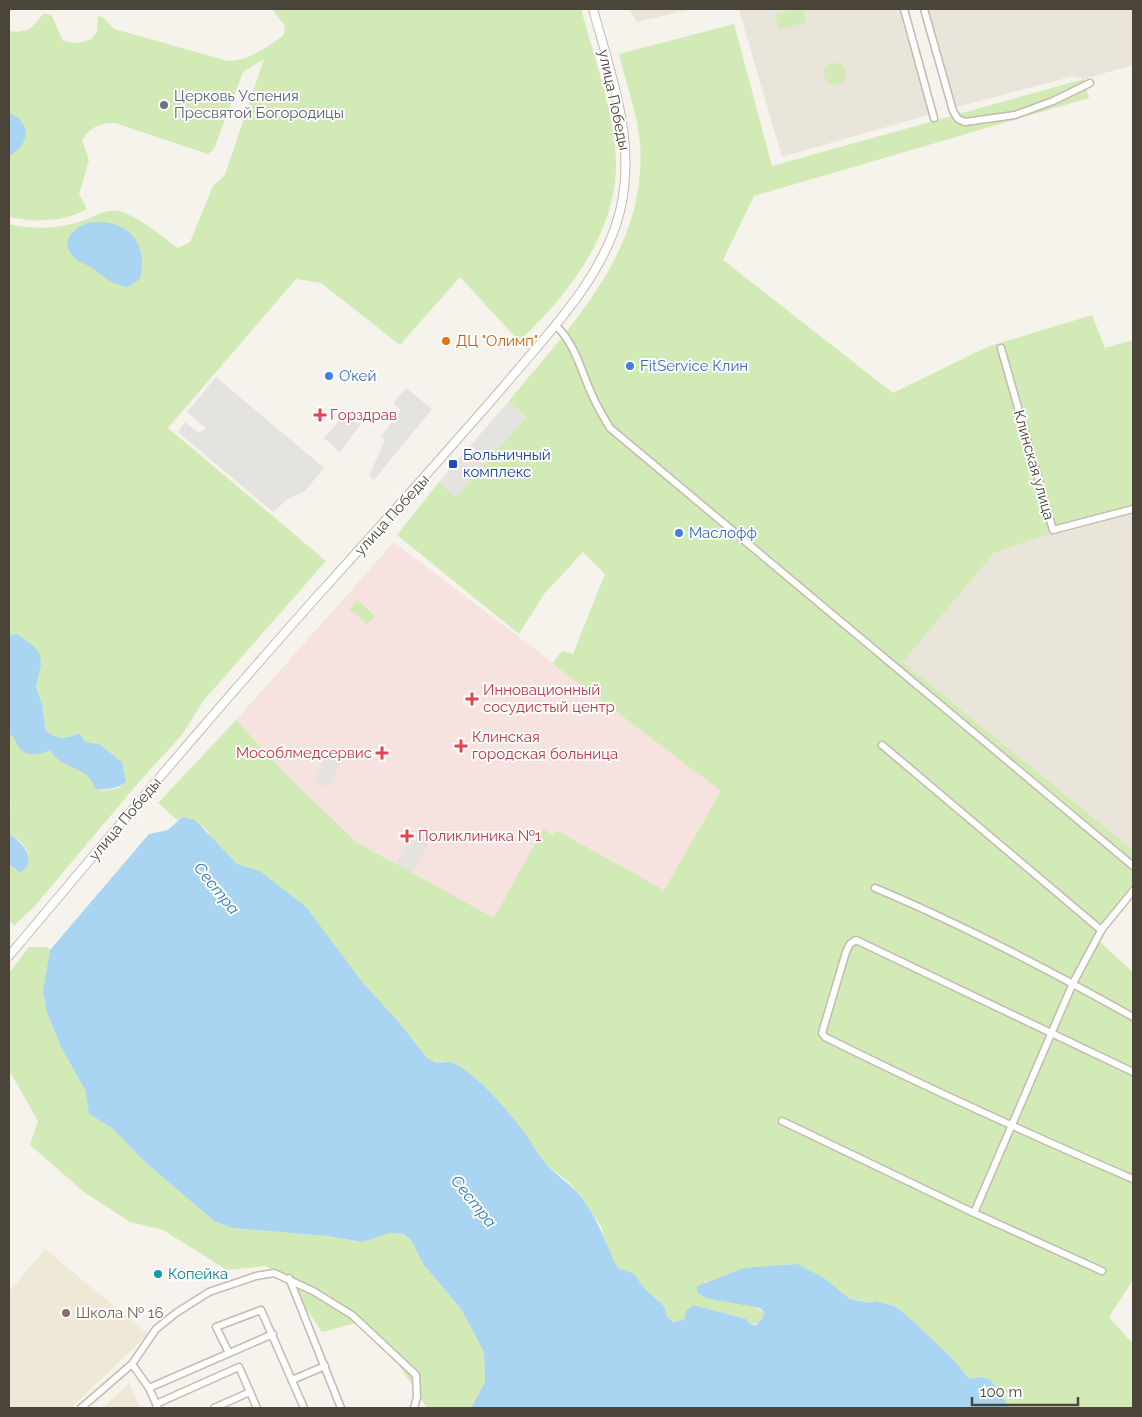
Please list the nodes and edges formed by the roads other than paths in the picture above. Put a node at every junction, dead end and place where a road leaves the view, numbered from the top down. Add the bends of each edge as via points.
1 (593, 9) edge
2 (904, 9) edge
3 (924, 9) edge
4 (1090, 83) dead end
5 (934, 118) dead end
6 (555, 325) junction
7 (1001, 348) dead end
8 (1133, 509) edge
9 (882, 745) dead end
10 (1133, 866) edge
11 (875, 888) dead end
12 (1133, 891) edge
13 (1101, 930) junction
14 (9, 956) edge
15 (1073, 983) junction
16 (1133, 1017) edge
17 (1052, 1033) junction
18 (1133, 1072) edge
19 (782, 1121) dead end
20 (1012, 1126) junction
21 (1133, 1179) edge
22 (974, 1213) junction
23 (1102, 1271) dead end
24 (289, 1278) junction
25 (273, 1334) junction
26 (229, 1353) junction
27 (132, 1364) junction
28 (324, 1366) junction
29 (292, 1380) junction
30 (150, 1388) junction
31 (250, 1392) junction
32 (157, 1406) edge
33 (81, 1408) edge
34 (214, 1408) edge
35 (257, 1408) edge
36 (304, 1408) edge
37 (341, 1408) edge
38 (414, 1408) edge

1 - 6 street, улица Победы via 623,127 626,180 610,241 588,281
2 - 5 street
3 - 4 street via 953,111 965,122 1015,115
6 - 10 street via 568,342 610,428
6 - 14 street, улица Победы via 432,471 268,652
7 - 8 street, Клинская улица via 1053,530
9 - 13 street
11 - 15 street via 963,927
12 - 13 street
13 - 15 street
15 - 16 street
15 - 17 street
17 - 18 street
17 - 20 street
17 - 20 street via 859,941 853,941 848,947 822,1033 825,1037
19 - 22 street
20 - 21 street
20 - 22 street
22 - 23 street
24 - 27 street via 274,1273 256,1276 210,1292 156,1329
24 - 28 street
24 - 38 street via 352,1315 416,1375
25 - 26 street
25 - 26 street via 261,1310 216,1327
25 - 29 street
26 - 30 street
27 - 30 street
27 - 33 street
28 - 29 street
28 - 37 street
29 - 36 street
30 - 32 street
31 - 32 street via 239,1367
31 - 34 street
31 - 35 street

